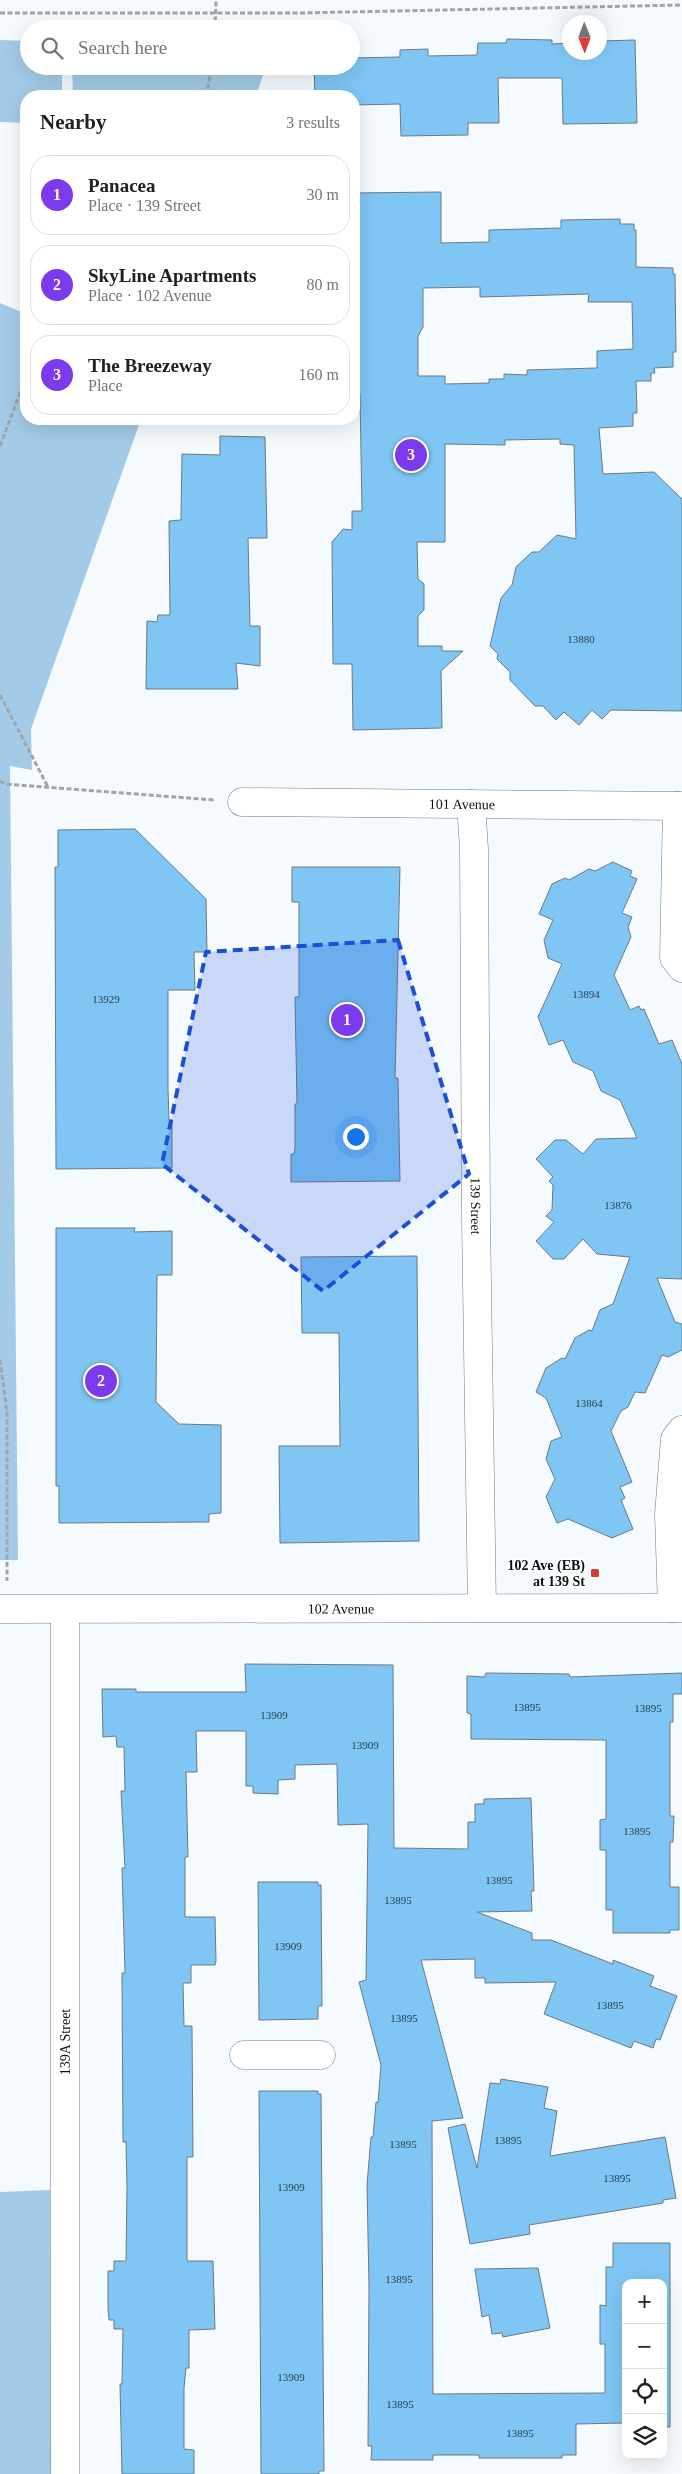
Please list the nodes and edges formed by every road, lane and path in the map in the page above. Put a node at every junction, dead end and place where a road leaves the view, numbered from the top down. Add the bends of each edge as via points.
1 (216, 0) edge
2 (682, 5) edge
3 (0, 13) edge
4 (216, 13) junction
5 (216, 20) edge
6 (210, 75) edge
7 (207, 90) edge
8 (20, 393) edge
9 (0, 446) edge
10 (0, 695) edge
11 (0, 781) edge
12 (48, 788) junction
13 (242, 802) joint
14 (471, 804) junction
15 (679, 806) edge
16 (682, 968) edge
17 (0, 1360) edge
18 (682, 1430) edge
19 (482, 1608) junction
20 (677, 1608) edge
21 (4, 1609) edge
22 (65, 1610) junction
23 (244, 2055) dead end
24 (322, 2055) dead end
25 (65, 2474) edge

1 - 4 path
2 - 4 path
3 - 4 path
4 - 5 path
6 - 7 path
8 - 9 path
10 - 12 path
11 - 12 path
12 - 13 path
13 - 14 street, 101 Avenue
14 - 15 street, 101 Avenue
14 - 19 street, 139 Street
15 - 16 street via 674,958
17 - 21 path via 7,1413
18 - 20 street via 675,1439 669,1514
19 - 20 street, 102 Avenue
19 - 22 street, 102 Avenue
21 - 22 street, 102 Avenue
22 - 25 street, 139A Street
23 - 24 street

